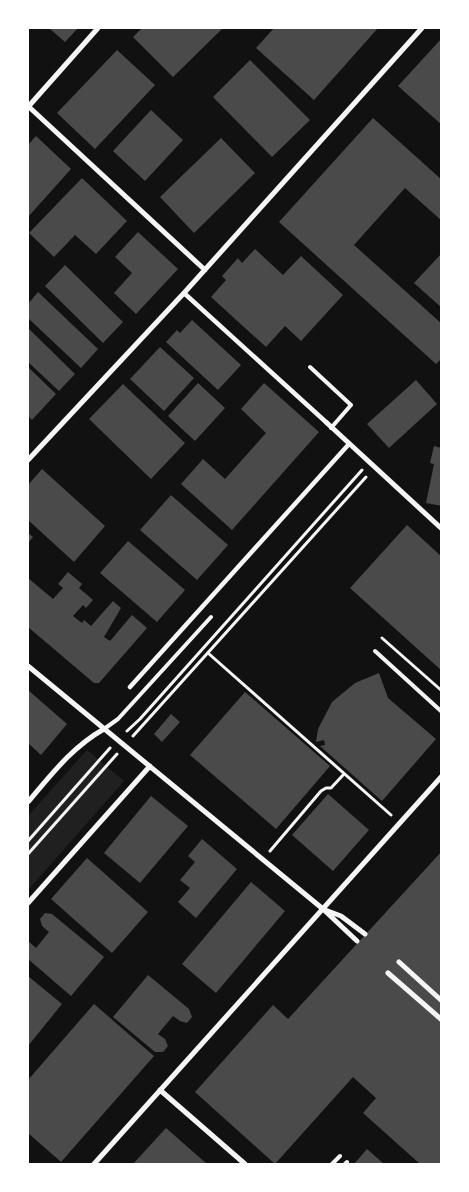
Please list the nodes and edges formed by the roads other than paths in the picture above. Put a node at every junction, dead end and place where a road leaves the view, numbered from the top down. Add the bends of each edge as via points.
1 (98, 28) edge
2 (422, 28) edge
3 (28, 106) edge
4 (205, 270) junction
5 (184, 293) junction
6 (310, 367) dead end
7 (329, 425) junction
8 (349, 444) junction
9 (28, 460) edge
10 (442, 529) edge
11 (211, 617) dead end
12 (375, 651) dead end
13 (28, 666) edge
14 (130, 687) dead end
15 (442, 712) edge
16 (104, 729) junction
17 (150, 766) junction
18 (442, 776) edge
19 (28, 802) edge
20 (28, 903) edge
21 (323, 909) junction
22 (366, 934) dead end
23 (358, 941) dead end
24 (398, 962) dead end
25 (388, 973) dead end
26 (442, 1001) edge
27 (442, 1020) edge
28 (160, 1090) junction
29 (340, 1156) dead end
30 (94, 1164) edge
31 (245, 1164) edge
32 (332, 1164) edge

1 - 3 street
2 - 4 street
3 - 4 street
4 - 5 street
5 - 7 street
5 - 9 street
6 - 7 lane via 351,405
7 - 8 street
8 - 10 street
8 - 14 street
11 - 16 lane via 118,719
12 - 15 lane
13 - 16 street
16 - 17 street
16 - 19 street via 71,752
17 - 20 street
17 - 21 street
18 - 21 street
21 - 22 street via 341,916
21 - 23 street
21 - 28 street
24 - 26 street
25 - 27 street
28 - 30 street
28 - 31 street
29 - 32 lane

